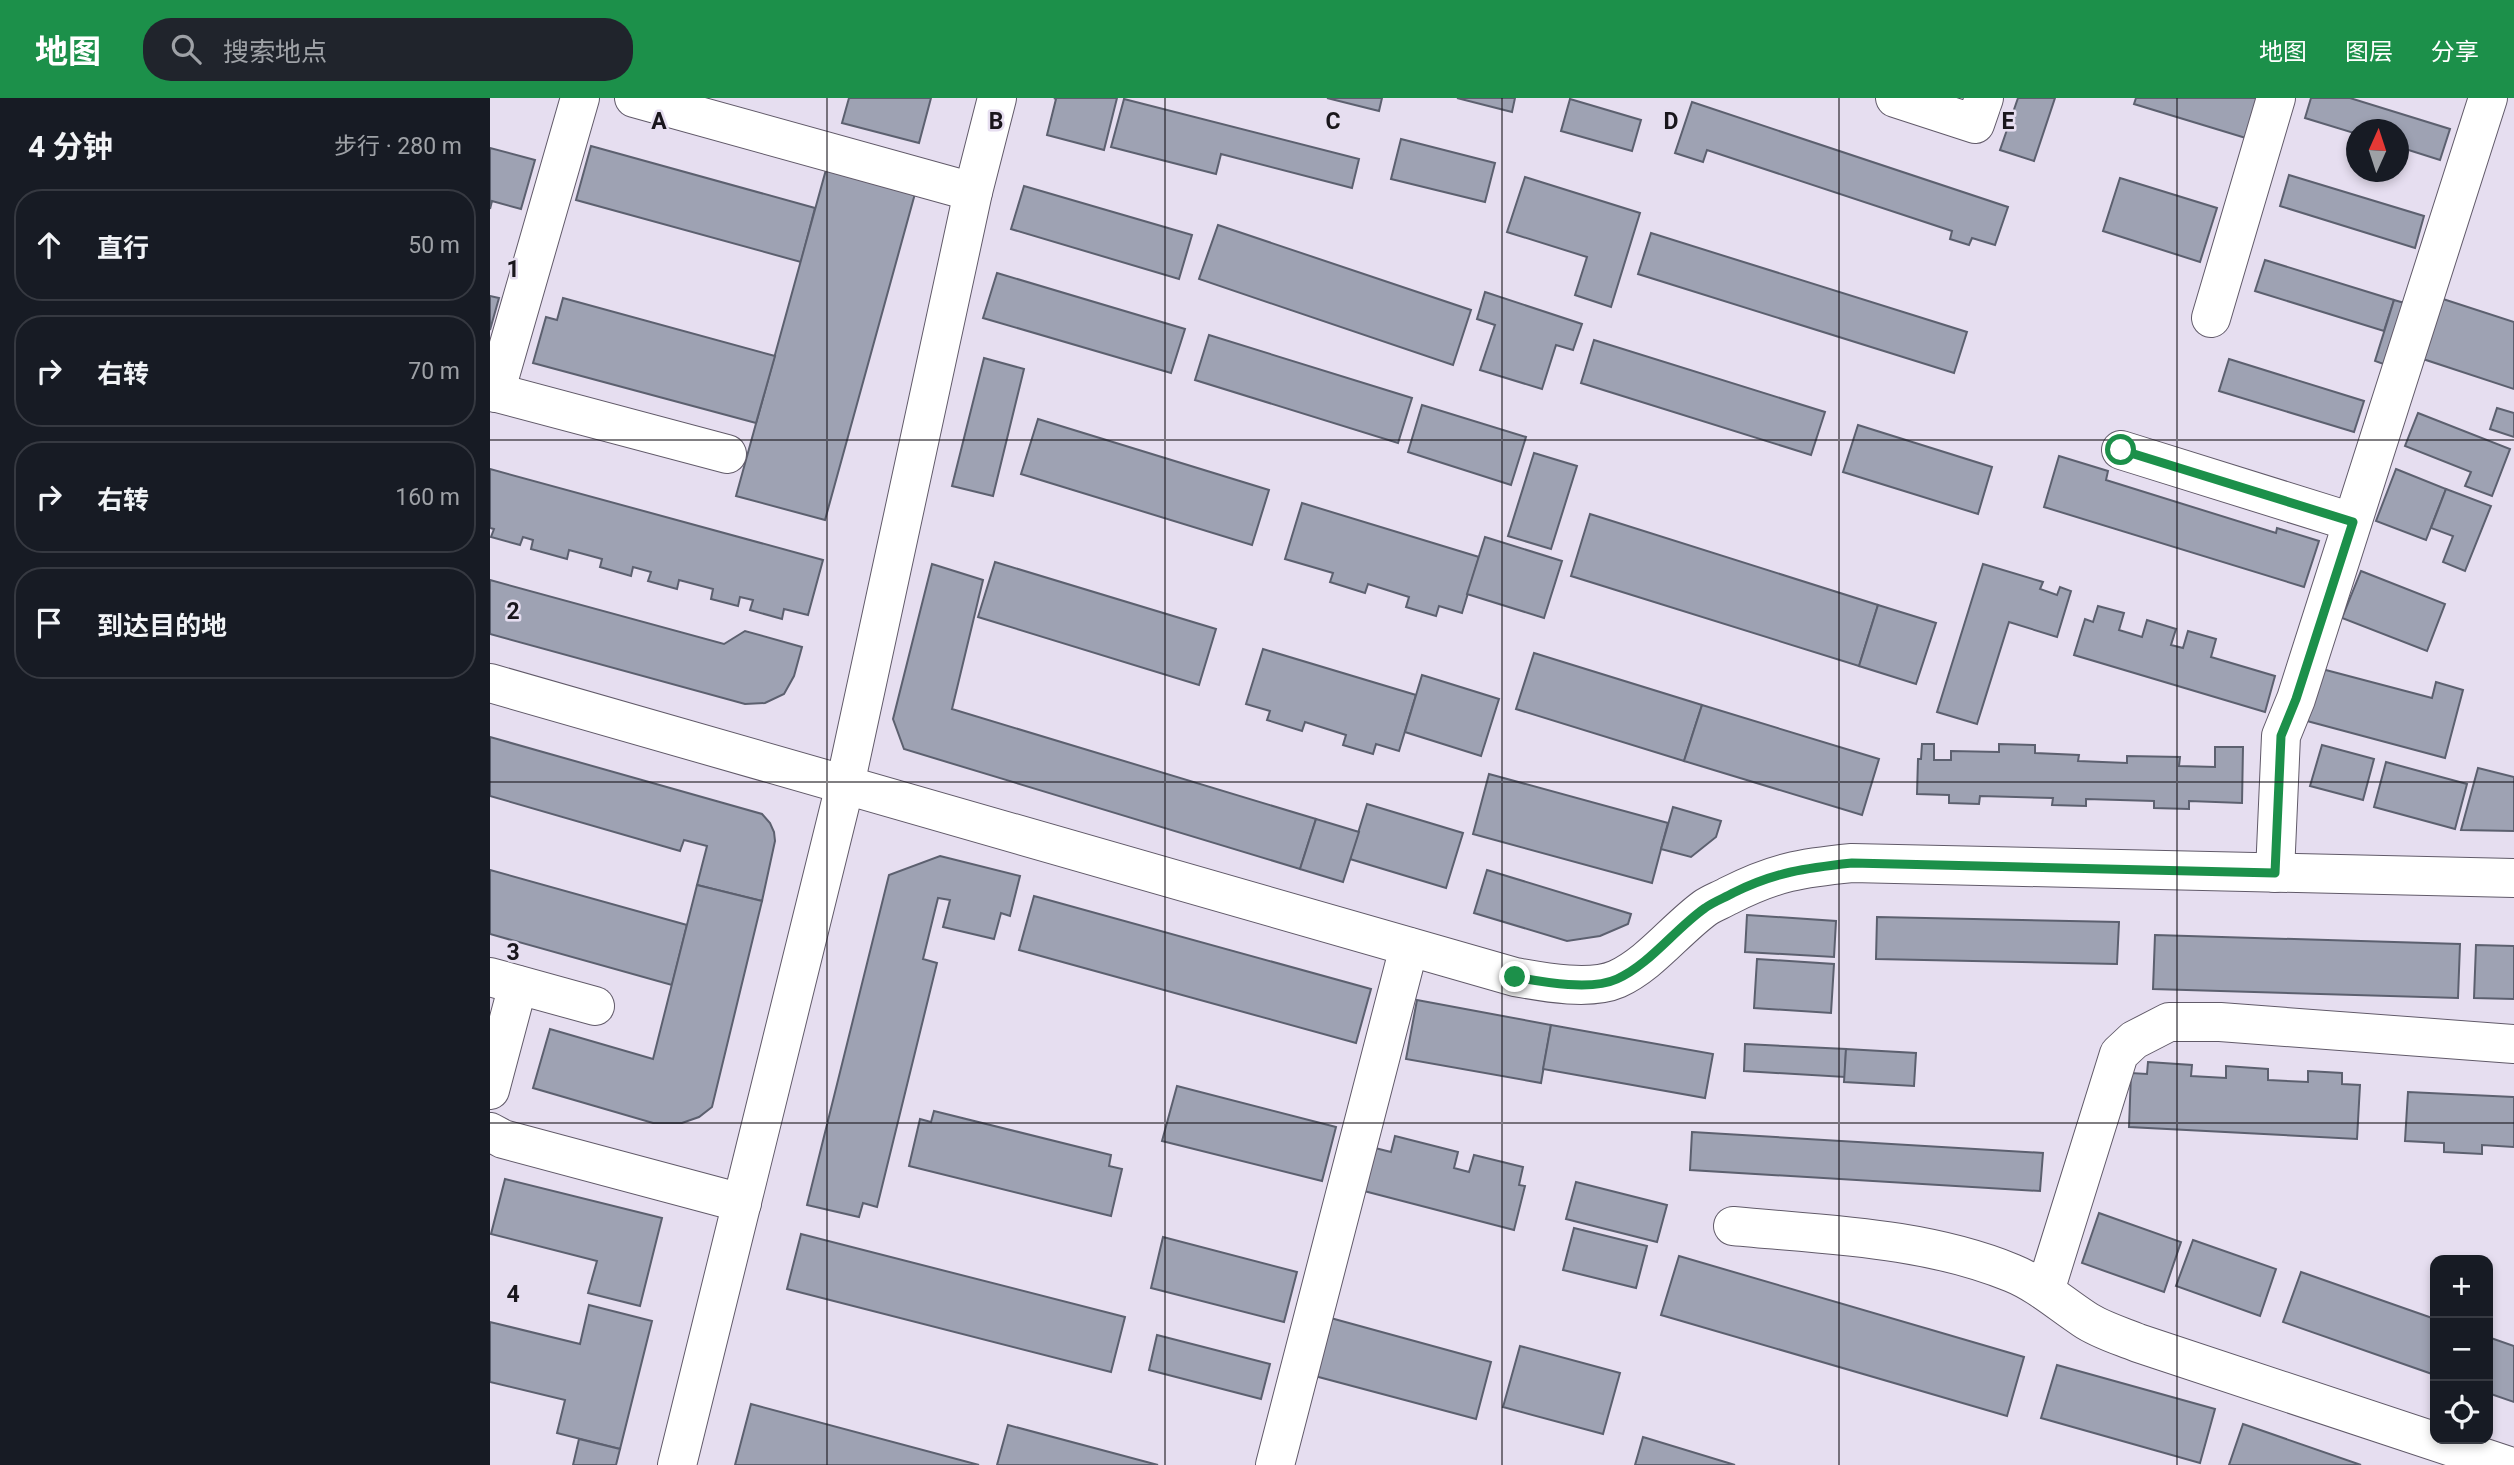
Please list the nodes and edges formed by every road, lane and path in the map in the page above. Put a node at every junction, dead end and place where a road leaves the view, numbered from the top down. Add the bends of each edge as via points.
1 (580, 98) edge
2 (634, 98) edge
3 (997, 98) edge
4 (1895, 98) edge
5 (1984, 98) edge
6 (2276, 98) edge
7 (2488, 98) edge
8 (973, 192) junction
9 (2211, 318) dead end
10 (493, 392) edge
11 (2121, 450) dead end
12 (727, 454) dead end
13 (2353, 522) junction
14 (490, 683) edge
15 (845, 785) junction
16 (2275, 873) junction
17 (2514, 878) edge
18 (1409, 947) junction
19 (504, 981) edge
20 (595, 1006) dead end
21 (2514, 1044) edge
22 (490, 1090) edge
23 (490, 1132) edge
24 (742, 1203) junction
25 (1733, 1226) dead end
26 (2045, 1291) junction
27 (677, 1465) edge
28 (1275, 1465) edge
29 (2506, 1465) edge

1 - 10 street
2 - 8 street
3 - 8 street
4 - 5 street via 1975,124
6 - 9 street
7 - 13 street
8 - 15 street
10 - 12 street
11 - 13 street
13 - 16 street via 2281,736
14 - 15 street
15 - 18 street
15 - 24 street
16 - 17 street
16 - 18 street via 1852,863 1799,869 1760,880 1706,908 1632,970 1615,980 1593,984 1515,977
18 - 28 street
19 - 20 street
19 - 22 street
21 - 26 street via 2220,1022 2169,1023 2134,1040 2119,1054
23 - 24 street
24 - 27 street
25 - 26 street via 1896,1242 1954,1254 2015,1274
26 - 29 street via 2087,1321 2138,1343

